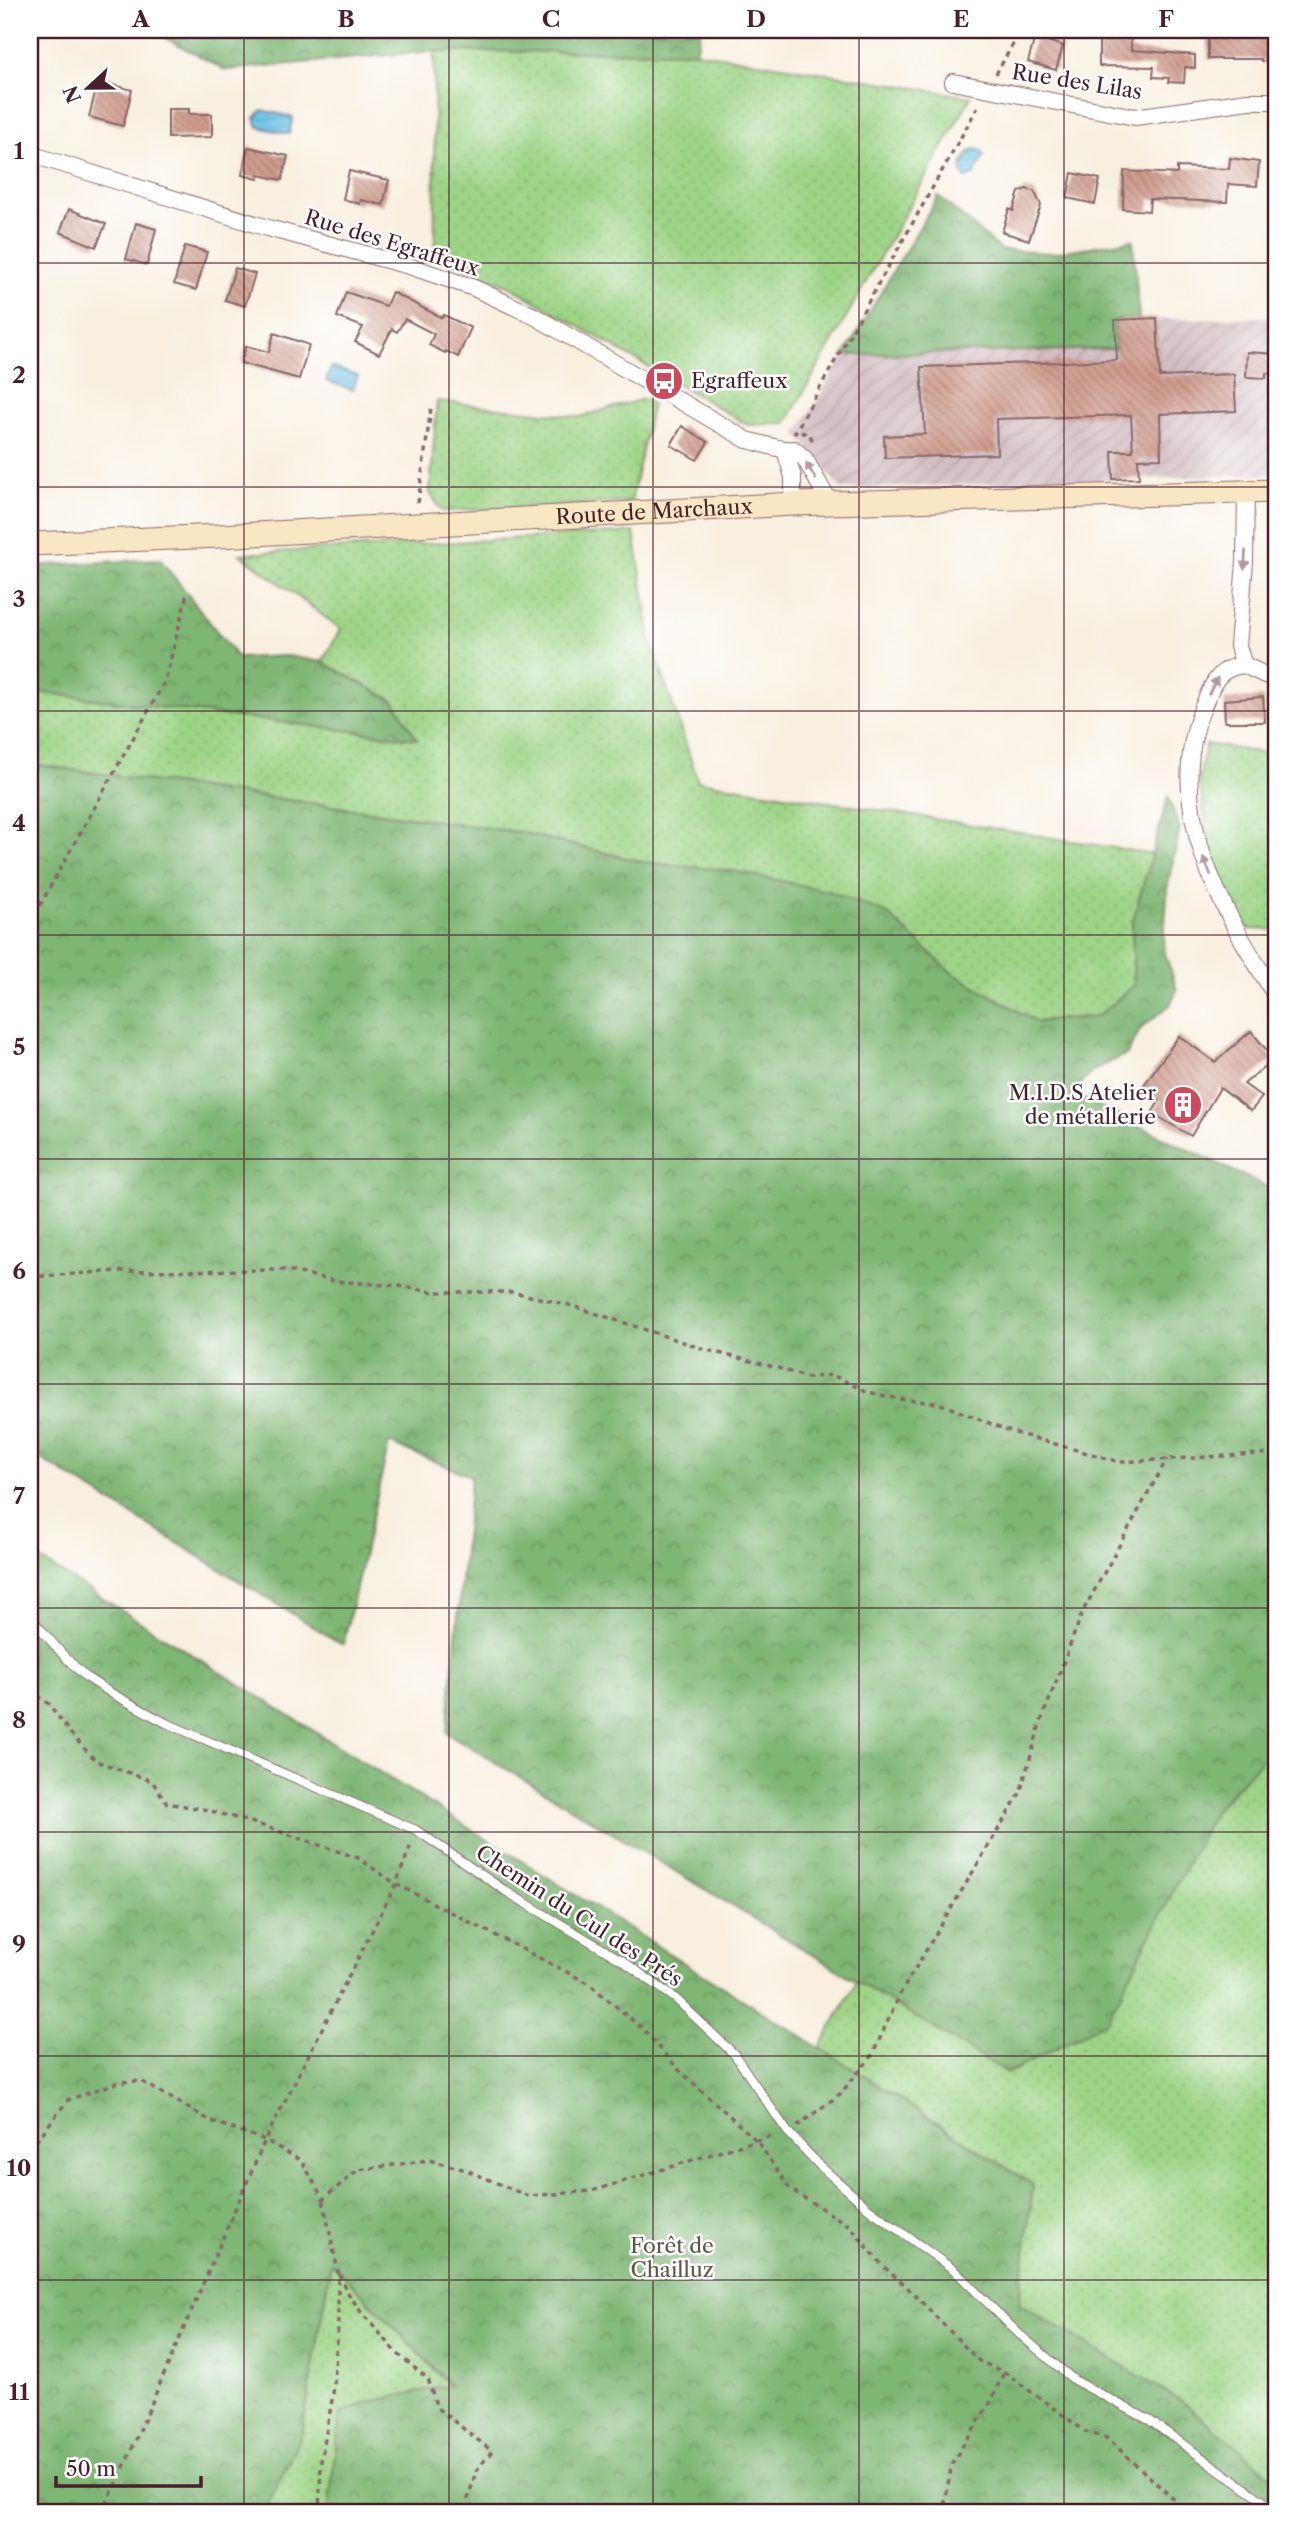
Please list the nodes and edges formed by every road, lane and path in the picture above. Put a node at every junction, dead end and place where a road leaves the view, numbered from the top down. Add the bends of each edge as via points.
1 (953, 82) dead end
2 (1277, 101) edge
3 (973, 114) dead end
4 (30, 154) edge
5 (430, 408) dead end
6 (785, 450) junction
7 (1277, 491) edge
8 (1246, 492) junction
9 (830, 503) junction
10 (793, 504) junction
11 (415, 526) junction
12 (30, 544) edge
13 (187, 594) dead end
14 (1244, 665) junction
15 (1277, 677) edge
16 (30, 923) edge
17 (1277, 998) edge
18 (30, 1277) edge
19 (1277, 1453) edge
20 (1167, 1459) junction
21 (30, 1617) edge
22 (30, 1689) edge
23 (416, 1830) junction
24 (396, 1884) junction
25 (787, 2131) junction
26 (265, 2140) junction
27 (757, 2141) junction
28 (30, 2149) edge
29 (323, 2199) junction
30 (338, 2272) junction
31 (1003, 2372) junction
32 (1277, 2511) edge
33 (101, 2513) edge
34 (319, 2513) edge
35 (475, 2513) edge
36 (940, 2513) edge
37 (1189, 2513) edge

1 - 2 street, Rue des Lilas via 1135,117
3 - 6 path
4 - 6 street, Rue des Egraffeux via 474,288 534,316 747,440
5 - 11 path
9 -> 6 street via 805,459 794,449
6 - 10 street via 793,477
7 - 8 main road, Route de Marchaux
8 - 9 main road, Route de Marchaux
8 -> 14 street via 1238,646
9 - 10 main road, Route de Marchaux
10 - 11 main road, Route de Marchaux
11 - 12 main road, Route de Marchaux
13 - 16 path via 165,681
14 - 15 street
17 -> 14 street via 1236,927 1197,843 1188,786 1197,719 1214,682 1224,671
18 - 20 path via 118,1271 288,1270 335,1281 433,1292 513,1292 808,1378 832,1375 868,1392 938,1403 1012,1432 1120,1462
19 - 20 path
20 - 25 path via 1083,1611 1040,1724 1020,1793 900,1994 872,2056 840,2094
21 - 23 lane, Chemin du Cul des Prés via 86,1677 166,1723
22 - 24 path via 49,1704 96,1761 152,1781 167,1803 239,1819 359,1858
23 - 24 path
23 - 25 lane, Chemin du Cul des Prés via 624,1961 676,1999 734,2054
24 - 26 path
24 - 27 path via 588,1983 643,2029 678,2069
25 - 32 lane, Chemin du Cul des Prés via 820,2166 954,2270 1074,2380 1149,2420
26 - 28 path via 211,2121 141,2081 119,2082 68,2100
26 - 29 path via 302,2161
26 - 33 path
27 - 29 path via 592,2191 528,2196 429,2160 358,2170
27 - 31 path via 790,2189 850,2226 883,2266 979,2361
29 - 30 path
30 - 34 path via 338,2326
30 - 35 path via 361,2312 399,2355 428,2379 437,2408 492,2451 476,2471 468,2499
31 - 36 path via 990,2403 952,2463
31 - 37 path via 1086,2432 1107,2438

